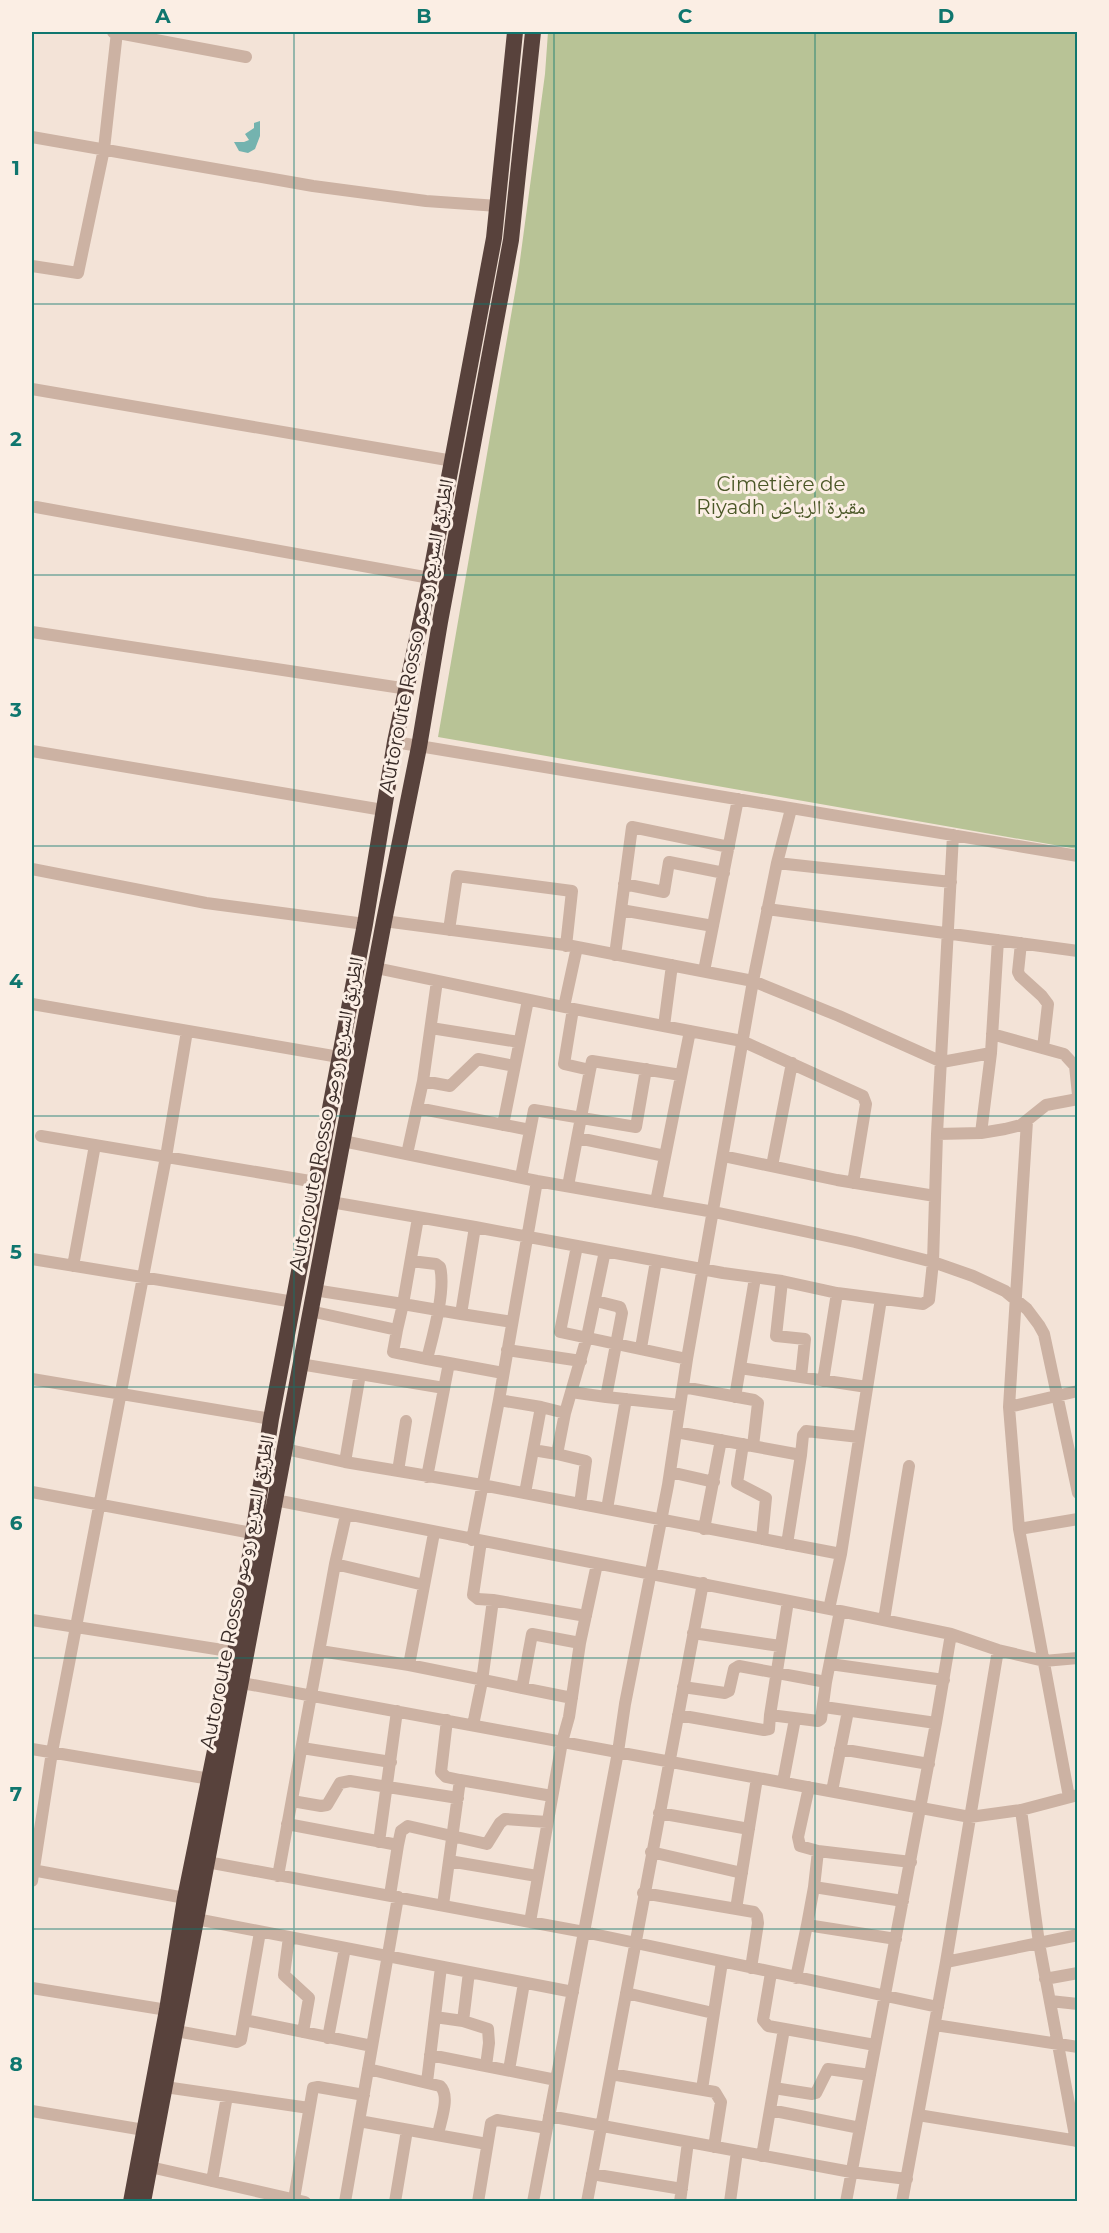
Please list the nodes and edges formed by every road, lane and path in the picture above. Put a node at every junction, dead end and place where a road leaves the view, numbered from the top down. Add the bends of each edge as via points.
1 (116, 32) edge
2 (515, 32) edge
3 (532, 32) edge
4 (246, 57) dead end
5 (32, 138) edge
6 (104, 149) junction
7 (498, 206) junction
8 (32, 266) edge
9 (32, 389) edge
10 (453, 461) junction
11 (36, 507) dead end
12 (430, 578) junction
13 (32, 632) edge
14 (408, 689) junction
15 (395, 742) junction
16 (419, 747) junction
17 (32, 751) edge
18 (738, 800) junction
19 (791, 809) junction
20 (383, 810) junction
21 (954, 835) junction
22 (729, 846) junction
23 (1077, 856) edge
24 (777, 863) junction
25 (32, 869) edge
26 (723, 873) junction
27 (951, 882) junction
28 (624, 884) junction
29 (767, 909) junction
30 (621, 910) junction
31 (384, 921) junction
32 (365, 924) junction
33 (713, 926) junction
34 (449, 930) junction
35 (948, 933) junction
36 (998, 940) junction
37 (1021, 943) junction
38 (572, 947) junction
39 (1077, 951) edge
40 (615, 955) junction
41 (672, 965) junction
42 (376, 968) junction
43 (704, 972) junction
44 (437, 981) junction
45 (753, 981) junction
46 (528, 1000) junction
47 (32, 1004) edge
48 (569, 1008) junction
49 (664, 1026) junction
50 (431, 1028) junction
51 (690, 1031) junction
52 (187, 1032) junction
53 (992, 1034) junction
54 (742, 1041) junction
55 (519, 1042) junction
56 (1043, 1048) junction
57 (991, 1053) junction
58 (339, 1058) junction
59 (942, 1062) junction
60 (792, 1063) junction
61 (514, 1066) junction
62 (646, 1069) junction
63 (590, 1070) junction
64 (681, 1075) junction
65 (423, 1081) junction
66 (1077, 1097) edge
67 (417, 1108) junction
68 (581, 1118) junction
69 (1027, 1120) junction
70 (503, 1125) junction
71 (530, 1130) junction
72 (981, 1133) junction
73 (937, 1134) junction
74 (41, 1136) dead end
75 (578, 1138) junction
76 (343, 1141) junction
77 (95, 1145) junction
78 (407, 1154) junction
79 (665, 1156) junction
80 (723, 1156) junction
81 (166, 1157) junction
82 (772, 1166) junction
83 (521, 1177) junction
84 (537, 1180) junction
85 (316, 1182) junction
86 (854, 1183) junction
87 (568, 1186) junction
88 (935, 1196) junction
89 (331, 1202) junction
90 (656, 1202) junction
91 (714, 1212) junction
92 (418, 1218) junction
93 (475, 1227) junction
94 (527, 1237) junction
95 (577, 1246) junction
96 (605, 1251) junction
97 (32, 1259) edge
98 (411, 1261) junction
99 (656, 1261) junction
100 (933, 1262) junction
101 (73, 1266) junction
102 (704, 1269) junction
103 (142, 1277) junction
104 (755, 1278) junction
105 (782, 1281) junction
106 (314, 1290) junction
107 (837, 1293) junction
108 (881, 1299) junction
109 (1016, 1299) junction
110 (596, 1301) junction
111 (294, 1302) junction
112 (403, 1305) junction
113 (438, 1310) junction
114 (310, 1311) junction
115 (461, 1314) junction
116 (512, 1322) junction
117 (398, 1330) junction
118 (587, 1337) junction
119 (617, 1343) junction
120 (641, 1348) junction
121 (507, 1350) junction
122 (427, 1359) junction
123 (687, 1359) junction
124 (581, 1361) junction
125 (449, 1363) junction
126 (300, 1364) junction
127 (740, 1368) junction
128 (503, 1373) junction
129 (360, 1374) junction
130 (801, 1377) junction
131 (32, 1379) edge
132 (823, 1380) junction
133 (683, 1387) junction
134 (867, 1387) junction
135 (444, 1388) junction
136 (1077, 1391) edge
137 (572, 1392) junction
138 (120, 1394) junction
139 (1056, 1395) junction
140 (735, 1396) junction
141 (606, 1397) junction
142 (626, 1399) junction
143 (499, 1400) junction
144 (680, 1405) junction
145 (541, 1407) junction
146 (1009, 1407) junction
147 (565, 1413) junction
148 (271, 1419) junction
149 (406, 1421) dead end
150 (676, 1432) junction
151 (859, 1437) junction
152 (721, 1440) junction
153 (748, 1445) junction
154 (285, 1449) junction
155 (534, 1450) junction
156 (557, 1454) junction
157 (801, 1455) junction
158 (345, 1462) junction
159 (909, 1466) dead end
160 (398, 1471) junction
161 (670, 1472) junction
162 (427, 1476) junction
163 (714, 1482) junction
164 (482, 1485) junction
165 (32, 1492) edge
166 (525, 1493) junction
167 (1077, 1493) edge
168 (275, 1500) junction
169 (101, 1504) junction
170 (580, 1504) junction
171 (607, 1509) junction
172 (346, 1515) junction
173 (1077, 1519) edge
174 (661, 1521) junction
175 (704, 1529) junction
176 (1019, 1529) junction
177 (252, 1533) junction
178 (434, 1533) junction
179 (762, 1539) junction
180 (477, 1541) junction
181 (787, 1544) junction
182 (841, 1554) junction
183 (335, 1564) junction
184 (597, 1564) junction
185 (651, 1573) junction
186 (703, 1583) junction
187 (424, 1585) junction
188 (493, 1600) junction
189 (788, 1601) junction
190 (835, 1610) junction
191 (586, 1616) junction
192 (32, 1620) edge
193 (884, 1620) junction
194 (76, 1627) junction
195 (693, 1633) junction
196 (951, 1634) junction
197 (580, 1643) junction
198 (780, 1646) junction
199 (998, 1650) junction
200 (320, 1651) junction
201 (235, 1652) junction
202 (1077, 1658) edge
203 (1044, 1661) junction
204 (830, 1664) junction
205 (409, 1665) junction
206 (776, 1672) junction
207 (945, 1680) junction
208 (482, 1681) junction
209 (826, 1682) junction
210 (242, 1683) junction
211 (683, 1687) junction
212 (522, 1688) junction
213 (312, 1696) junction
214 (572, 1698) junction
215 (824, 1707) junction
216 (397, 1711) junction
217 (848, 1711) junction
218 (678, 1715) junction
219 (770, 1715) junction
220 (795, 1719) junction
221 (447, 1720) junction
222 (936, 1723) junction
223 (473, 1725) junction
224 (562, 1742) junction
225 (302, 1748) junction
226 (32, 1749) edge
227 (840, 1749) junction
228 (52, 1752) junction
229 (618, 1752) junction
230 (669, 1761) junction
231 (391, 1762) junction
232 (929, 1764) junction
233 (757, 1778) junction
234 (210, 1779) junction
235 (459, 1780) junction
236 (783, 1782) junction
237 (388, 1787) junction
238 (809, 1787) junction
239 (832, 1791) junction
240 (552, 1796) junction
241 (1073, 1796) edge
242 (458, 1798) junction
243 (292, 1801) junction
244 (922, 1808) junction
245 (1021, 1810) junction
246 (658, 1813) junction
247 (970, 1817) junction
248 (547, 1822) junction
249 (287, 1824) junction
250 (749, 1829) junction
251 (452, 1838) junction
252 (379, 1842) junction
253 (398, 1845) junction
254 (818, 1851) junction
255 (651, 1852) junction
256 (449, 1861) junction
257 (207, 1862) junction
258 (911, 1862) junction
259 (742, 1873) junction
260 (32, 1874) edge
261 (278, 1876) junction
262 (537, 1876) junction
263 (814, 1887) junction
264 (644, 1893) junction
265 (394, 1896) junction
266 (185, 1898) junction
267 (903, 1901) junction
268 (443, 1905) junction
269 (736, 1909) junction
270 (196, 1919) junction
271 (530, 1922) junction
272 (807, 1925) junction
273 (260, 1932) junction
274 (584, 1932) junction
275 (1077, 1935) edge
276 (289, 1937) junction
277 (896, 1939) junction
278 (634, 1943) junction
279 (1039, 1943) junction
280 (345, 1948) junction
281 (388, 1957) junction
282 (722, 1962) junction
283 (946, 1962) junction
284 (441, 1967) junction
285 (751, 1968) junction
286 (468, 1972) junction
287 (771, 1972) junction
288 (1077, 1973) edge
289 (796, 1978) junction
290 (1046, 1979) junction
291 (524, 1983) junction
292 (32, 1988) edge
293 (573, 1992) junction
294 (626, 1993) junction
295 (884, 1997) junction
296 (1050, 2001) junction
297 (1077, 2004) edge
298 (938, 2007) junction
299 (167, 2010) junction
300 (713, 2013) junction
301 (435, 2017) junction
302 (245, 2020) junction
303 (463, 2021) junction
304 (935, 2025) junction
305 (784, 2029) junction
306 (176, 2031) junction
307 (303, 2032) junction
308 (328, 2038) junction
309 (875, 2045) junction
310 (1059, 2045) junction
311 (372, 2046) junction
312 (1077, 2047) edge
313 (430, 2055) junction
314 (486, 2066) junction
315 (368, 2069) junction
316 (509, 2070) junction
317 (611, 2074) junction
318 (870, 2075) junction
319 (556, 2080) junction
320 (427, 2082) junction
321 (165, 2087) junction
322 (1072, 2087) edge
323 (774, 2088) junction
324 (702, 2089) junction
325 (364, 2095) junction
326 (227, 2096) junction
327 (309, 2108) junction
328 (770, 2110) junction
329 (32, 2111) edge
330 (918, 2115) junction
331 (359, 2121) junction
332 (548, 2122) junction
333 (600, 2126) junction
334 (860, 2128) junction
335 (144, 2130) junction
336 (407, 2130) junction
337 (438, 2135) junction
338 (1077, 2141) edge
339 (688, 2142) junction
340 (486, 2144) junction
341 (714, 2147) junction
342 (737, 2151) junction
343 (762, 2156) junction
344 (150, 2167) junction
345 (851, 2172) junction
346 (592, 2174) junction
347 (907, 2179) junction
348 (212, 2181) junction
349 (681, 2195) edge
350 (300, 2200) edge
351 (130, 2202) edge
352 (143, 2202) edge
353 (345, 2202) edge
354 (395, 2202) edge
355 (478, 2202) edge
356 (533, 2202) edge
357 (587, 2202) edge
358 (730, 2202) edge
359 (846, 2202) edge
360 (902, 2202) edge

1 - 4 street
1 - 6 street
2 - 7 highway, Autoroute Rosso الطريق السريع روصو
3 - 16 highway, Autoroute Rosso الطريق السريع روصو via 511,240
5 - 6 street
6 - 7 street via 313,186
6 - 8 street via 78,273
7 - 10 highway, Autoroute Rosso الطريق السريع روصو
9 - 10 street
10 - 12 highway, Autoroute Rosso الطريق السريع روصو
11 - 12 street
12 - 14 highway, Autoroute Rosso الطريق السريع روصو
13 - 14 street
14 - 15 highway, Autoroute Rosso الطريق السريع روصو
15 - 16 street
15 - 20 highway, Autoroute Rosso الطريق السريع روصو
16 - 18 street
16 - 31 highway, Autoroute Rosso الطريق السريع روصو
17 - 20 street
18 - 19 street
18 - 22 street
19 - 21 street
19 - 24 street
20 - 32 highway, Autoroute Rosso الطريق السريع روصو
21 - 23 street
21 - 27 street
22 - 26 street
22 - 28 street via 632,827
24 - 27 street
24 - 29 street
25 - 32 street via 206,903
26 - 28 street via 669,862 664,892
26 - 33 street
27 - 35 street
28 - 30 street
29 - 35 street
29 - 45 street
30 - 33 street
30 - 40 street
31 - 34 street
31 - 42 highway, Autoroute Rosso الطريق السريع روصو
32 - 58 highway, Autoroute Rosso الطريق السريع روصو
33 - 43 street
34 - 38 street
34 - 38 street via 457,876 572,891
35 - 36 street
35 - 59 street
36 - 37 street
36 - 53 street
37 - 39 street
37 - 56 street via 1018,972 1048,1004
38 - 40 street
38 - 48 street
40 - 41 street
41 - 43 street
41 - 49 street
42 - 44 street
42 - 76 highway, Autoroute Rosso الطريق السريع روصو
43 - 45 street
44 - 46 street
44 - 50 street
45 - 54 street
45 - 59 street
46 - 48 street
46 - 55 street
47 - 52 street
48 - 49 street
48 - 63 street via 564,1064
49 - 51 street
50 - 55 street
50 - 65 street
51 - 54 street
51 - 64 street
52 - 58 street
52 - 81 street
53 - 56 street
53 - 57 street
54 - 60 street
54 - 80 street
55 - 61 street
56 - 66 street via 1071,1059
57 - 59 street
57 - 72 street
58 - 85 highway, Autoroute Rosso الطريق السريع روصو
59 - 73 street
60 - 82 street
60 - 86 street via 865,1099
61 - 65 street via 478,1059 450,1086
61 - 70 street
62 - 63 street via 592,1061
62 - 64 street
62 - 68 street via 636,1127
63 - 68 street
64 - 79 street
65 - 67 street
66 - 69 street via 1046,1106
67 - 70 street
67 - 78 street
68 - 71 street via 534,1110
68 - 75 street
69 - 72 street via 1021,1125
69 - 109 street
70 - 71 street
71 - 83 street
72 - 73 street
73 - 88 street
74 - 77 street
75 - 79 street
75 - 87 street
76 - 78 street
76 - 89 highway, Autoroute Rosso الطريق السريع روصو
77 - 81 street
77 - 101 street
78 - 83 street
79 - 90 street
80 - 82 street
80 - 91 street
81 - 85 street
81 - 103 street
82 - 86 street
83 - 84 street
84 - 87 street
84 - 94 street
85 - 111 highway, Autoroute Rosso الطريق السريع روصو
86 - 88 street
87 - 90 street
88 - 100 street
89 - 92 street
89 - 106 highway, Autoroute Rosso الطريق السريع روصو
90 - 91 street
91 - 100 street
91 - 102 street
92 - 93 street
92 - 98 street
93 - 94 street
93 - 115 street
94 - 95 street
94 - 116 street
95 - 96 street
95 - 118 street via 560,1332
96 - 99 street
96 - 110 street
97 - 101 street
98 - 112 street
98 - 113 street via 440,1267
99 - 102 street
99 - 120 street
100 - 108 street via 929,1300 923,1305
100 - 109 street via 993,1284
101 - 103 street
102 - 104 street
102 - 123 street
103 - 111 street
103 - 138 street
104 - 105 street
104 - 127 street
105 - 107 street
105 - 130 street via 776,1336 805,1340
106 - 112 street
106 - 114 highway, Autoroute Rosso الطريق السريع روصو
107 - 108 street
107 - 132 street
108 - 134 street
109 - 139 street via 1044,1334
109 - 146 street
110 - 118 street
110 - 119 street via 620,1307
111 - 148 highway, Autoroute Rosso الطريق السريع روصو
112 - 113 street
112 - 117 street
113 - 115 street
113 - 122 street
114 - 117 street
114 - 126 highway, Autoroute Rosso الطريق السريع روصو
115 - 116 street
116 - 121 street
117 - 122 street via 393,1352
118 - 119 street
118 - 124 street
119 - 120 street
119 - 141 street
120 - 123 street
121 - 124 street
121 - 128 street
122 - 125 street
123 - 133 street
124 - 137 street
125 - 128 street
125 - 135 street
126 - 129 street
126 - 154 highway, Autoroute Rosso الطريق السريع روصو
127 - 130 street
127 - 140 street
128 - 143 street
129 - 135 street
129 - 158 street
130 - 132 street
131 - 138 street
132 - 134 street
133 - 140 street
133 - 144 street
134 - 151 street
135 - 162 street
136 - 139 street
137 - 141 street
137 - 147 street
138 - 148 street
138 - 169 street
139 - 146 street
139 - 167 street
140 - 153 street via 758,1403
141 - 142 street
142 - 144 street
142 - 171 street
143 - 145 street
143 - 164 street
144 - 150 street
145 - 147 street
145 - 155 street
146 - 176 street
147 - 156 street
148 - 177 highway, Autoroute Rosso الطريق السريع روصو
149 - 160 street
150 - 152 street
150 - 161 street
151 - 157 street via 806,1431
151 - 182 street
152 - 153 street
152 - 163 street
153 - 157 street
153 - 179 street via 737,1485 766,1498
154 - 158 street
154 - 168 highway, Autoroute Rosso الطريق السريع روصو
155 - 156 street
155 - 166 street
156 - 170 street via 586,1461
157 - 181 street
158 - 160 street
159 - 193 street
160 - 162 street
161 - 163 street
161 - 174 street
162 - 164 street
163 - 175 street
164 - 166 street
164 - 180 street
165 - 169 street
166 - 170 street
168 - 172 street
168 - 210 highway, Autoroute Rosso الطريق السريع روصو
169 - 177 street
169 - 194 street
170 - 171 street
171 - 174 street
172 - 178 street
172 - 183 street
173 - 176 street
174 - 175 street
174 - 185 street
175 - 179 street
176 - 203 street
177 - 201 highway, Autoroute Rosso الطريق السريع روصو
178 - 180 street
178 - 187 street
179 - 181 street
180 - 184 street
180 - 188 street via 473,1595
181 - 182 street
182 - 190 street
183 - 187 street
183 - 200 street
184 - 185 street
184 - 191 street
185 - 186 street
185 - 229 street
186 - 189 street
186 - 195 street
187 - 205 street
188 - 191 street
188 - 208 street
189 - 190 street
189 - 198 street
190 - 193 street
190 - 204 street
191 - 197 street
192 - 194 street
193 - 196 street
194 - 201 street
194 - 228 street
195 - 198 street
195 - 211 street
196 - 199 street
196 - 207 street
197 - 212 street via 532,1634
197 - 214 street
198 - 206 street
199 - 203 street
199 - 247 street
200 - 205 street
200 - 213 street
201 - 234 highway, Autoroute Rosso الطريق السريع روصو
202 - 203 street
203 - 241 street
204 - 207 street
204 - 209 street
205 - 208 street
206 - 209 street
206 - 211 street via 736,1667 725,1693
206 - 219 street
207 - 222 street
208 - 212 street
208 - 223 street
209 - 215 street
210 - 213 street
210 - 257 highway, Autoroute Rosso الطريق السريع روصو
211 - 218 street
212 - 214 street
213 - 216 street
213 - 225 street
214 - 224 street
215 - 217 street
215 - 220 street via 818,1721
216 - 221 street
216 - 231 street
217 - 222 street
217 - 227 street
218 - 219 street via 764,1730 769,1728
218 - 230 street
219 - 220 street
220 - 236 street
221 - 223 street
221 - 235 street via 441,1772
222 - 232 street
223 - 224 street
224 - 229 street
224 - 240 street
225 - 231 street
225 - 243 street
226 - 228 street
227 - 232 street
227 - 239 street
228 - 234 street
228 - 260 street
229 - 230 street
229 - 274 street
230 - 233 street
230 - 246 street
231 - 237 street
232 - 244 street
233 - 236 street
233 - 250 street
234 - 266 highway, Autoroute Rosso الطريق السريع روصو
235 - 240 street
235 - 242 street
236 - 238 street
237 - 242 street
237 - 243 street via 344,1782 327,1805
237 - 252 street
238 - 239 street
238 - 254 street via 798,1842
239 - 244 street
240 - 248 street
241 - 245 street
242 - 251 street
243 - 249 street
244 - 247 street
244 - 258 street
245 - 247 street
245 - 279 street
246 - 250 street
246 - 255 street
247 - 283 street
248 - 251 street via 505,1819 486,1844
248 - 262 street
249 - 252 street
249 - 261 street
250 - 259 street
251 - 253 street via 408,1826 401,1831
251 - 256 street
252 - 253 street
253 - 265 street
254 - 258 street
254 - 263 street
255 - 259 street
255 - 264 street
256 - 262 street
256 - 268 street
257 - 261 street
257 - 270 highway, Autoroute Rosso الطريق السريع روصو
258 - 267 street
259 - 269 street
260 - 266 street
261 - 265 street
262 - 271 street
263 - 267 street
263 - 272 street
264 - 269 street
264 - 278 street
265 - 268 street
265 - 281 street
266 - 299 highway, Autoroute Rosso الطريق السريع روصو
267 - 277 street
268 - 271 street
269 - 285 street via 757,1916
270 - 273 street
270 - 306 highway, Autoroute Rosso الطريق السريع روصو
271 - 274 street
272 - 277 street
272 - 289 street
273 - 276 street
273 - 302 street
274 - 278 street
274 - 293 street
275 - 279 street
276 - 280 street
276 - 307 street via 284,1975 309,1998
277 - 295 street
278 - 282 street
278 - 294 street
279 - 283 street
279 - 290 street
280 - 281 street
280 - 308 street
281 - 284 street
281 - 311 street
282 - 285 street
282 - 300 street
283 - 298 street
284 - 286 street
284 - 301 street
285 - 287 street
286 - 291 street
286 - 303 street
287 - 289 street
287 - 305 street via 763,2020 768,2026
288 - 290 street
289 - 295 street
290 - 296 street
291 - 293 street
291 - 316 street
292 - 299 street
293 - 319 street
294 - 300 street
294 - 317 street
295 - 298 street
295 - 309 street
296 - 297 street
296 - 310 street
298 - 304 street
299 - 335 highway, Autoroute Rosso الطريق السريع روصو
300 - 324 street
301 - 303 street
301 - 313 street
302 - 306 street via 239,2041
302 - 307 street
303 - 314 street via 488,2029
304 - 310 street
304 - 330 street
305 - 309 street
305 - 323 street
306 - 321 highway, Autoroute Rosso الطريق السريع روصو
307 - 308 street
308 - 311 street
309 - 318 street
310 - 312 street
310 - 322 street
311 - 315 street
313 - 314 street
313 - 320 street
314 - 316 street
315 - 320 street
315 - 325 street
316 - 319 street
317 - 324 street
317 - 333 street
318 - 323 street via 830,2069 816,2093
318 - 334 street
319 - 332 street
320 - 337 street via 444,2089
321 - 326 street
321 - 344 highway, Autoroute Rosso الطريق السريع روصو
322 - 338 street
323 - 328 street
324 - 341 street via 714,2092 721,2102
325 - 327 street via 315,2087
325 - 331 street
326 - 327 street
326 - 348 street
327 - 350 street
328 - 334 street
328 - 343 street
329 - 335 street
330 - 338 street
330 - 347 street
331 - 336 street
331 - 353 street
332 - 333 street
332 - 340 street via 494,2120
332 - 356 street
333 - 339 street
333 - 346 street
334 - 345 street
335 - 351 highway, Autoroute Rosso الطريق السريع روصو
336 - 337 street
336 - 354 street
337 - 340 street
339 - 341 street
339 - 349 street
340 - 355 street
341 - 342 street
342 - 343 street
342 - 358 street
343 - 345 street
344 - 348 street
344 - 352 highway, Autoroute Rosso الطريق السريع روصو
345 - 347 street
345 - 359 street
346 - 349 street
346 - 357 street
347 - 360 street
348 - 350 street

